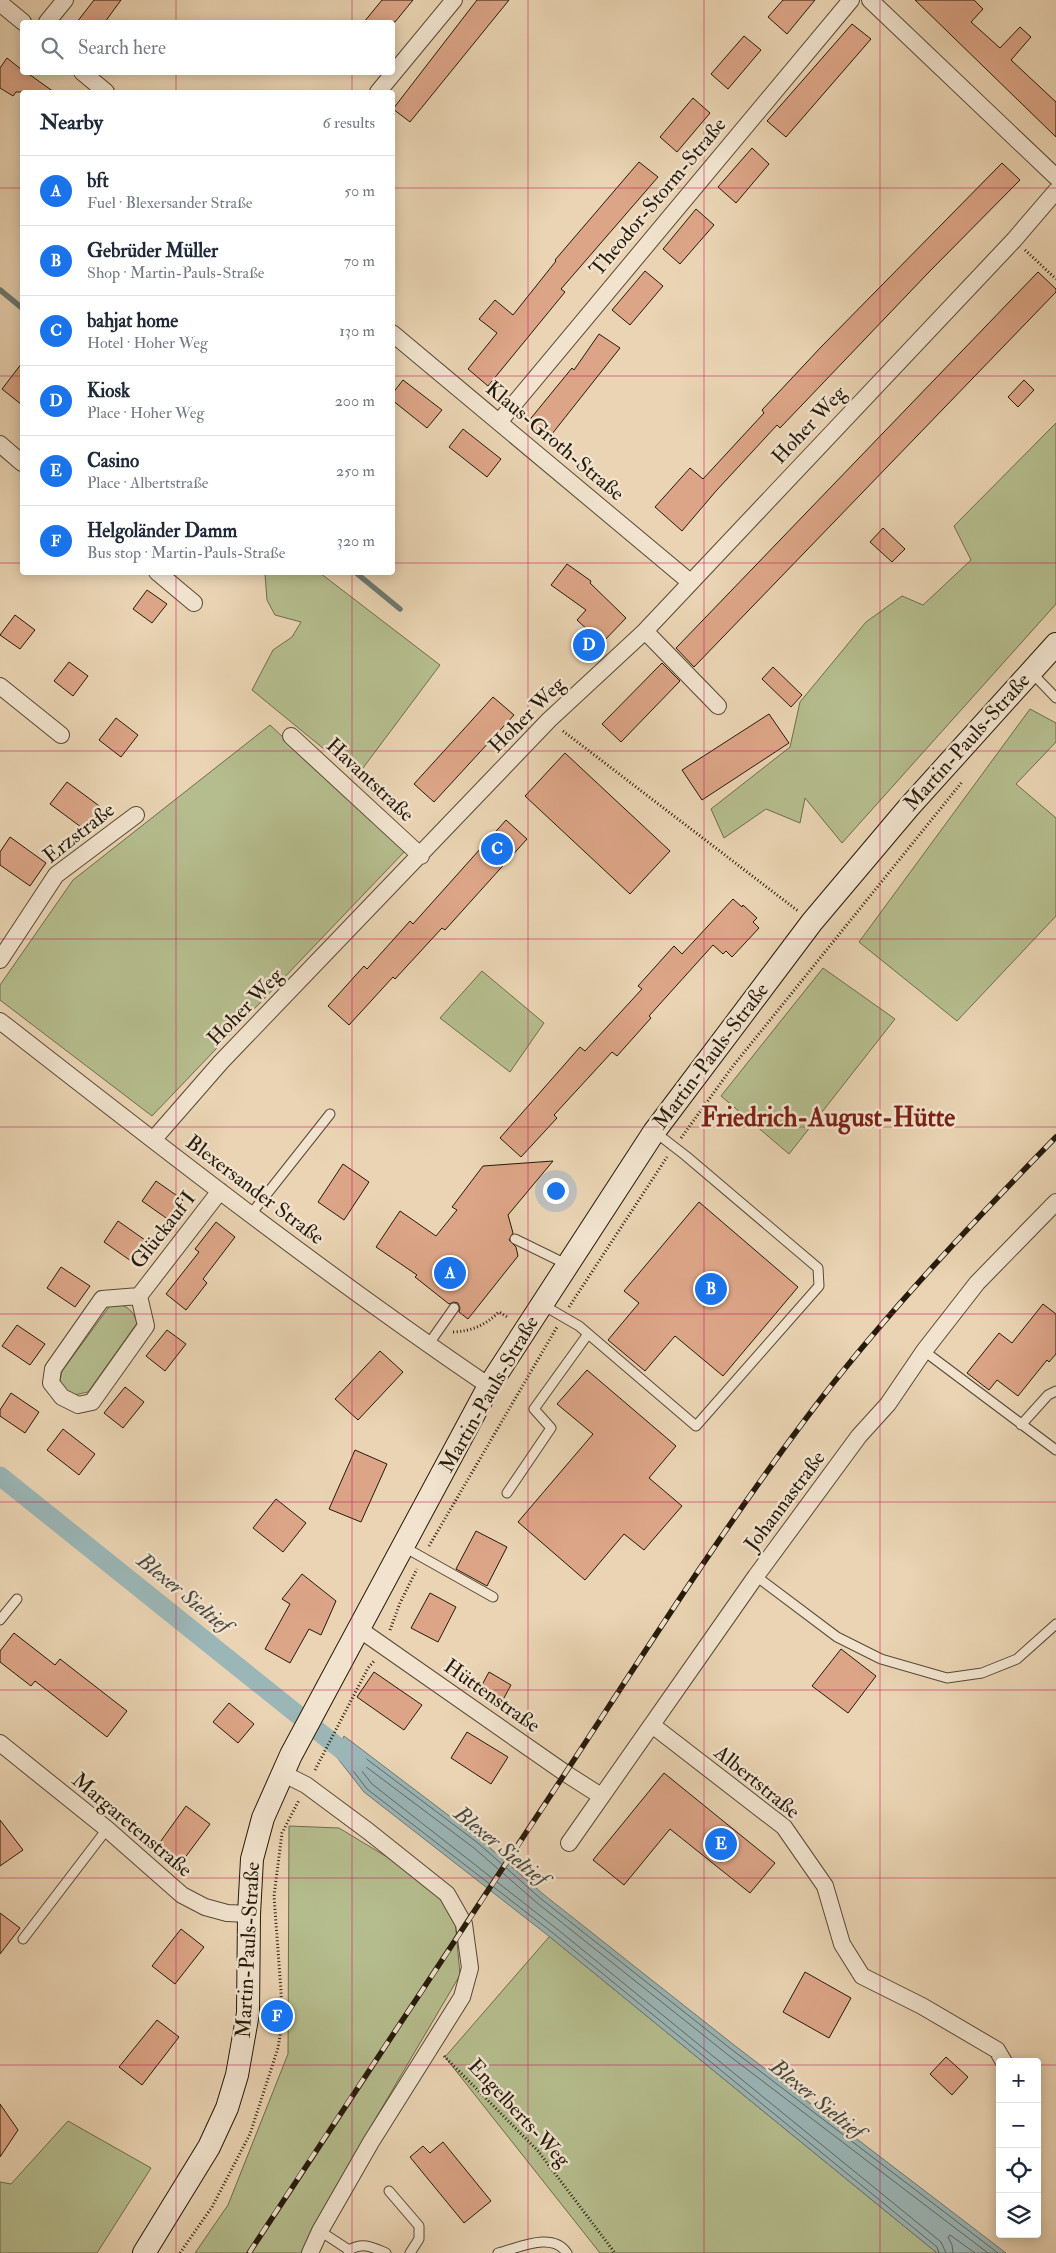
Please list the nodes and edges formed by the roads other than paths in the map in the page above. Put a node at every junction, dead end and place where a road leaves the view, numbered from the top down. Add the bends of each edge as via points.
1 (65, 0) edge
2 (454, 0) edge
3 (851, 0) edge
4 (870, 0) edge
5 (0, 4) edge
6 (20, 20) edge
7 (49, 20) edge
8 (395, 71) edge
9 (86, 75) edge
10 (392, 75) edge
11 (104, 90) edge
12 (380, 90) edge
13 (1056, 177) edge
14 (1056, 191) edge
15 (395, 335) edge
16 (499, 422) junction
17 (0, 444) edge
18 (20, 461) edge
19 (161, 575) edge
20 (690, 582) junction
21 (194, 603) dead end
22 (645, 631) junction
23 (1056, 644) edge
24 (1030, 672) junction
25 (0, 686) edge
26 (1056, 698) edge
27 (718, 706) dead end
28 (61, 736) dead end
29 (291, 736) dead end
30 (136, 815) dead end
31 (421, 856) junction
32 (0, 960) edge
33 (0, 1021) edge
34 (330, 1114) dead end
35 (654, 1132) junction
36 (152, 1140) junction
37 (220, 1191) junction
38 (1056, 1202) edge
39 (251, 1214) junction
40 (515, 1238) dead end
41 (566, 1264) junction
42 (139, 1296) junction
43 (541, 1304) junction
44 (454, 1308) dead end
45 (588, 1334) junction
46 (428, 1345) junction
47 (924, 1351) junction
48 (489, 1386) junction
49 (1056, 1391) edge
50 (1021, 1425) junction
51 (1056, 1450) edge
52 (507, 1493) dead end
53 (402, 1546) junction
54 (756, 1576) junction
55 (493, 1597) dead end
56 (18, 1599) dead end
57 (0, 1620) edge
58 (1056, 1624) edge
59 (360, 1629) junction
60 (652, 1725) junction
61 (0, 1743) edge
62 (287, 1764) junction
63 (601, 1796) junction
64 (107, 1828) junction
65 (569, 1843) dead end
66 (248, 1914) junction
67 (23, 1939) dead end
68 (1002, 2058) edge
69 (389, 2191) dead end
70 (320, 2232) junction
71 (349, 2252) edge
72 (144, 2253) edge
73 (310, 2253) edge
74 (386, 2253) edge
75 (410, 2253) edge
76 (498, 2253) edge
77 (568, 2253) edge

1 - 7 street
2 - 8 street
3 - 16 street, Theodor-Storm-Straße
4 - 13 street
5 - 6 street
9 - 11 street
10 - 12 street
14 - 20 street, Hoher Weg via 1014,240
15 - 16 street, Klaus-Groth-Straße
16 - 20 street, Klaus-Groth-Straße
17 - 18 street
19 - 21 street
20 - 22 street, Hoher Weg
22 - 27 street
22 - 31 street, Hoher Weg via 549,720
23 - 24 street, Martin-Pauls-Straße
24 - 26 lane
24 - 35 street, Martin-Pauls-Straße via 812,922
25 - 28 street
29 - 31 street, Havantstraße
30 - 32 street, Erzstraße via 56,875
31 - 36 street, Hoher Weg via 221,1062
33 - 36 street, Blexersander Straße
34 - 39 lane
35 - 41 street, Martin-Pauls-Straße
35 - 45 lane via 818,1268 820,1286 696,1426
36 - 37 street, Blexersander Straße
37 - 39 street, Blexersander Straße
37 - 42 street, Glückauf I
38 - 47 street, Johannastraße via 977,1283
39 - 46 street, Blexersander Straße
40 - 41 lane
41 - 43 street, Martin-Pauls-Straße
42 - 42 street, Glückauf I via 102,1298 53,1369 51,1383 62,1397 78,1405 92,1402 146,1326
43 - 45 lane
43 - 48 street, Martin-Pauls-Straße
44 - 46 lane
45 - 52 lane via 534,1409 551,1428
46 - 48 street, Blexersander Straße
47 - 50 lane
47 - 54 street, Johannastraße via 888,1404 859,1436
48 - 53 street, Martin-Pauls-Straße
49 - 50 lane via 1048,1395
50 - 51 lane
53 - 55 lane
53 - 59 street, Martin-Pauls-Straße
54 - 58 lane via 837,1636 881,1659 947,1678 982,1673 1017,1659
54 - 60 street, Johannastraße
56 - 57 lane
59 - 62 street, Martin-Pauls-Straße
59 - 63 street, Hüttenstraße
60 - 63 street, Johannastraße
60 - 68 street, Albertstraße via 784,1827 826,1886 842,1944 862,1976 922,2006 997,2050
61 - 64 street, Margaretenstraße
62 - 66 street, Martin-Pauls-Straße via 264,1818 252,1859
62 - 70 street via 306,1785 447,1894 464,1924 470,1968 462,1997 371,2142
63 - 65 street, Johannastraße
64 - 66 street, Margaretenstraße via 182,1895 205,1907
64 - 67 lane
66 - 72 street, Martin-Pauls-Straße via 248,2012 237,2075 227,2108 200,2162
69 - 75 lane via 419,2226 419,2238
70 - 71 lane
70 - 73 street
71 - 74 lane via 356,2246 365,2245
76 - 77 lane via 544,2241 564,2248

